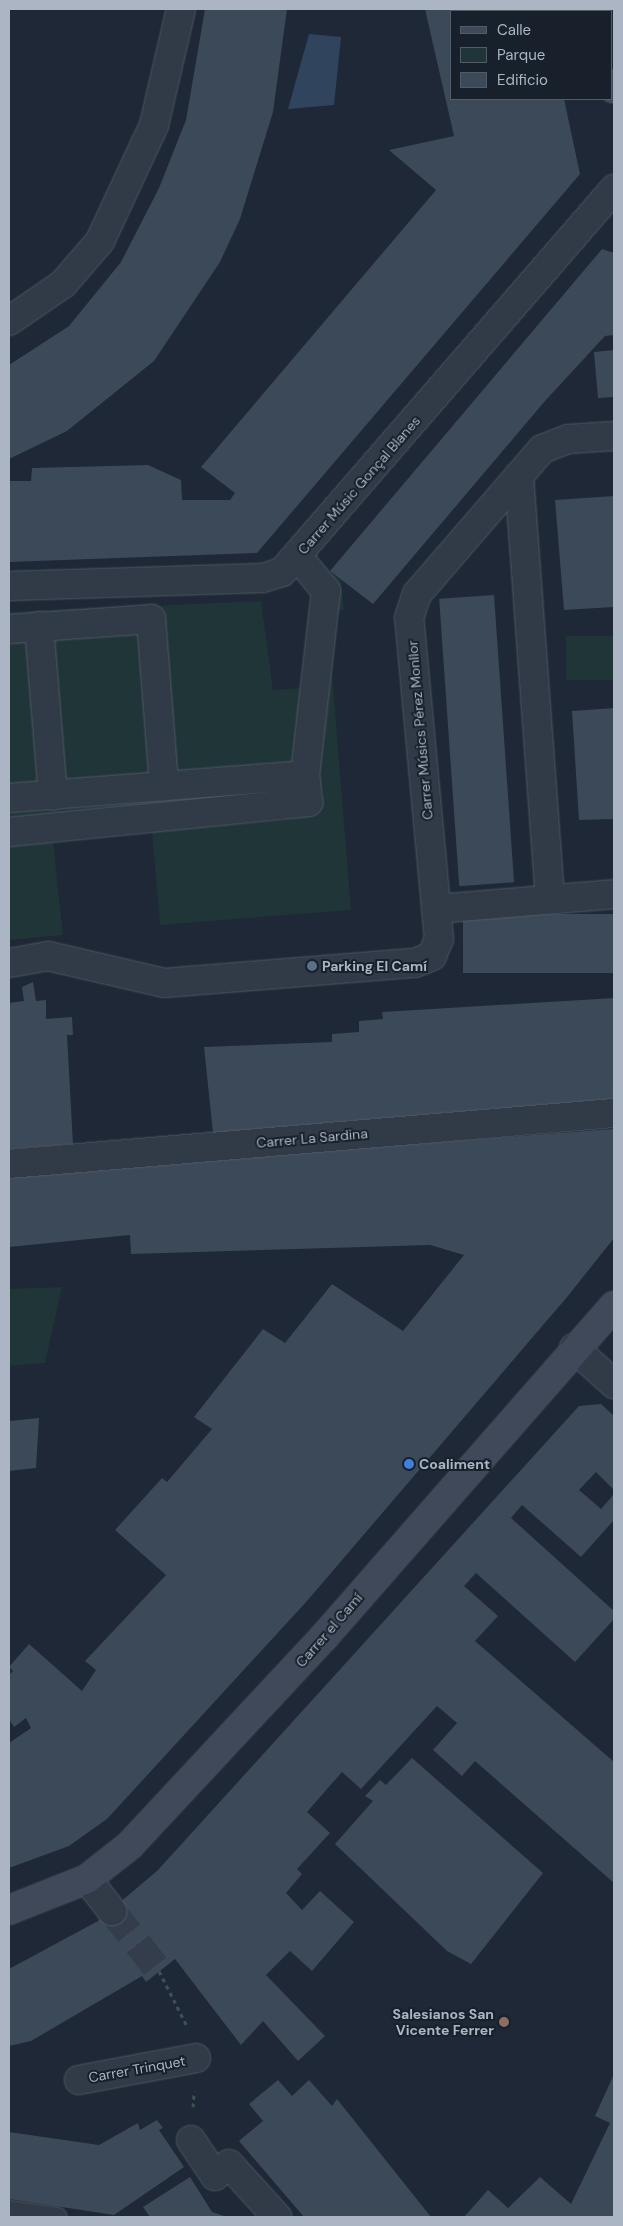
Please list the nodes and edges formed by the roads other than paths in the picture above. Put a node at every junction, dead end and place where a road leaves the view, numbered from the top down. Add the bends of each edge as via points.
1 (181, 9) edge
2 (614, 189) edge
3 (9, 321) edge
4 (614, 436) edge
5 (519, 476) junction
6 (298, 557) junction
7 (9, 586) edge
8 (39, 626) junction
9 (9, 629) edge
10 (305, 775) junction
11 (164, 786) junction
12 (53, 795) junction
13 (9, 798) edge
14 (9, 832) edge
15 (614, 894) edge
16 (550, 899) junction
17 (437, 909) junction
18 (9, 963) edge
19 (614, 1113) edge
20 (9, 1164) edge
21 (614, 1306) edge
22 (574, 1348) junction
23 (614, 1384) edge
24 (87, 1879) junction
25 (9, 1910) edge
26 (112, 1911) tunnel mouth
27 (196, 2058) dead end
28 (79, 2080) dead end
29 (191, 2140) dead end
30 (9, 2210) edge
31 (53, 2217) edge
32 (58, 2217) edge
33 (277, 2217) edge

1 - 3 street via 154,126 100,241 64,284
2 - 6 street, Carrer Músic Gonçal Blanes
4 - 5 street, Carrer Músics Pérez Monllor via 568,439 542,449
5 - 16 street
5 - 17 street, Carrer Músics Pérez Monllor via 417,594 409,618
6 - 7 street, Carrer Músic Gonçal Blanes via 282,572 263,578
6 - 10 street via 326,591
8 - 9 street
8 - 11 street via 151,619
8 - 12 street
10 - 11 street
10 - 14 street via 308,802
11 - 12 street
12 - 13 street
15 - 16 street
16 - 17 street
17 - 18 street, Carrer Músics Pérez Monllor via 439,939 432,956 415,963 164,983 48,956
19 - 20 street, Carrer La Sardina
21 - 22 street, Carrer el Camí
22 - 23 street
22 - 24 street, Carrer el Camí via 206,1767 130,1845
24 - 25 street, Carrer el Camí
24 - 26 street
27 - 28 street, Carrer Trinquet
29 - 33 street via 215,2176 229,2164
30 - 31 lane
31 - 32 lane

